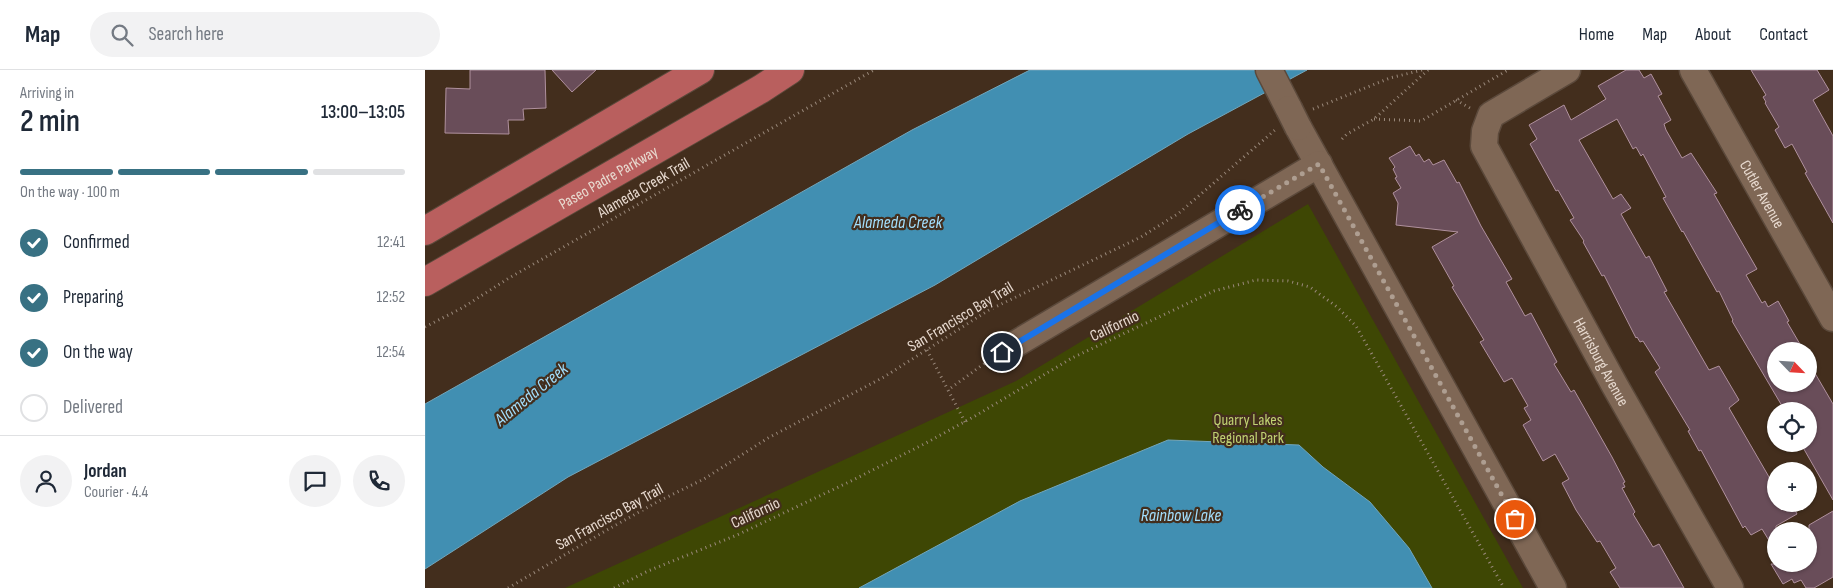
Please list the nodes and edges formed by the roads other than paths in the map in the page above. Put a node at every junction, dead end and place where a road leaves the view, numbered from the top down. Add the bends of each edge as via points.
1 (700, 70) edge
2 (790, 70) edge
3 (1269, 70) edge
4 (1567, 70) edge
5 (1693, 70) edge
6 (1319, 164) junction
7 (425, 231) edge
8 (425, 282) edge
9 (1833, 318) edge
10 (1002, 352) road end
11 (1553, 588) edge
12 (1730, 588) edge

1 - 7 main road
2 - 8 main road, Paseo Padre Parkway
3 - 6 street
4 - 12 street, Harrisburg Avenue via 1479,121 1484,146
5 - 9 street, Cutler Avenue
6 - 10 street
6 - 11 street

